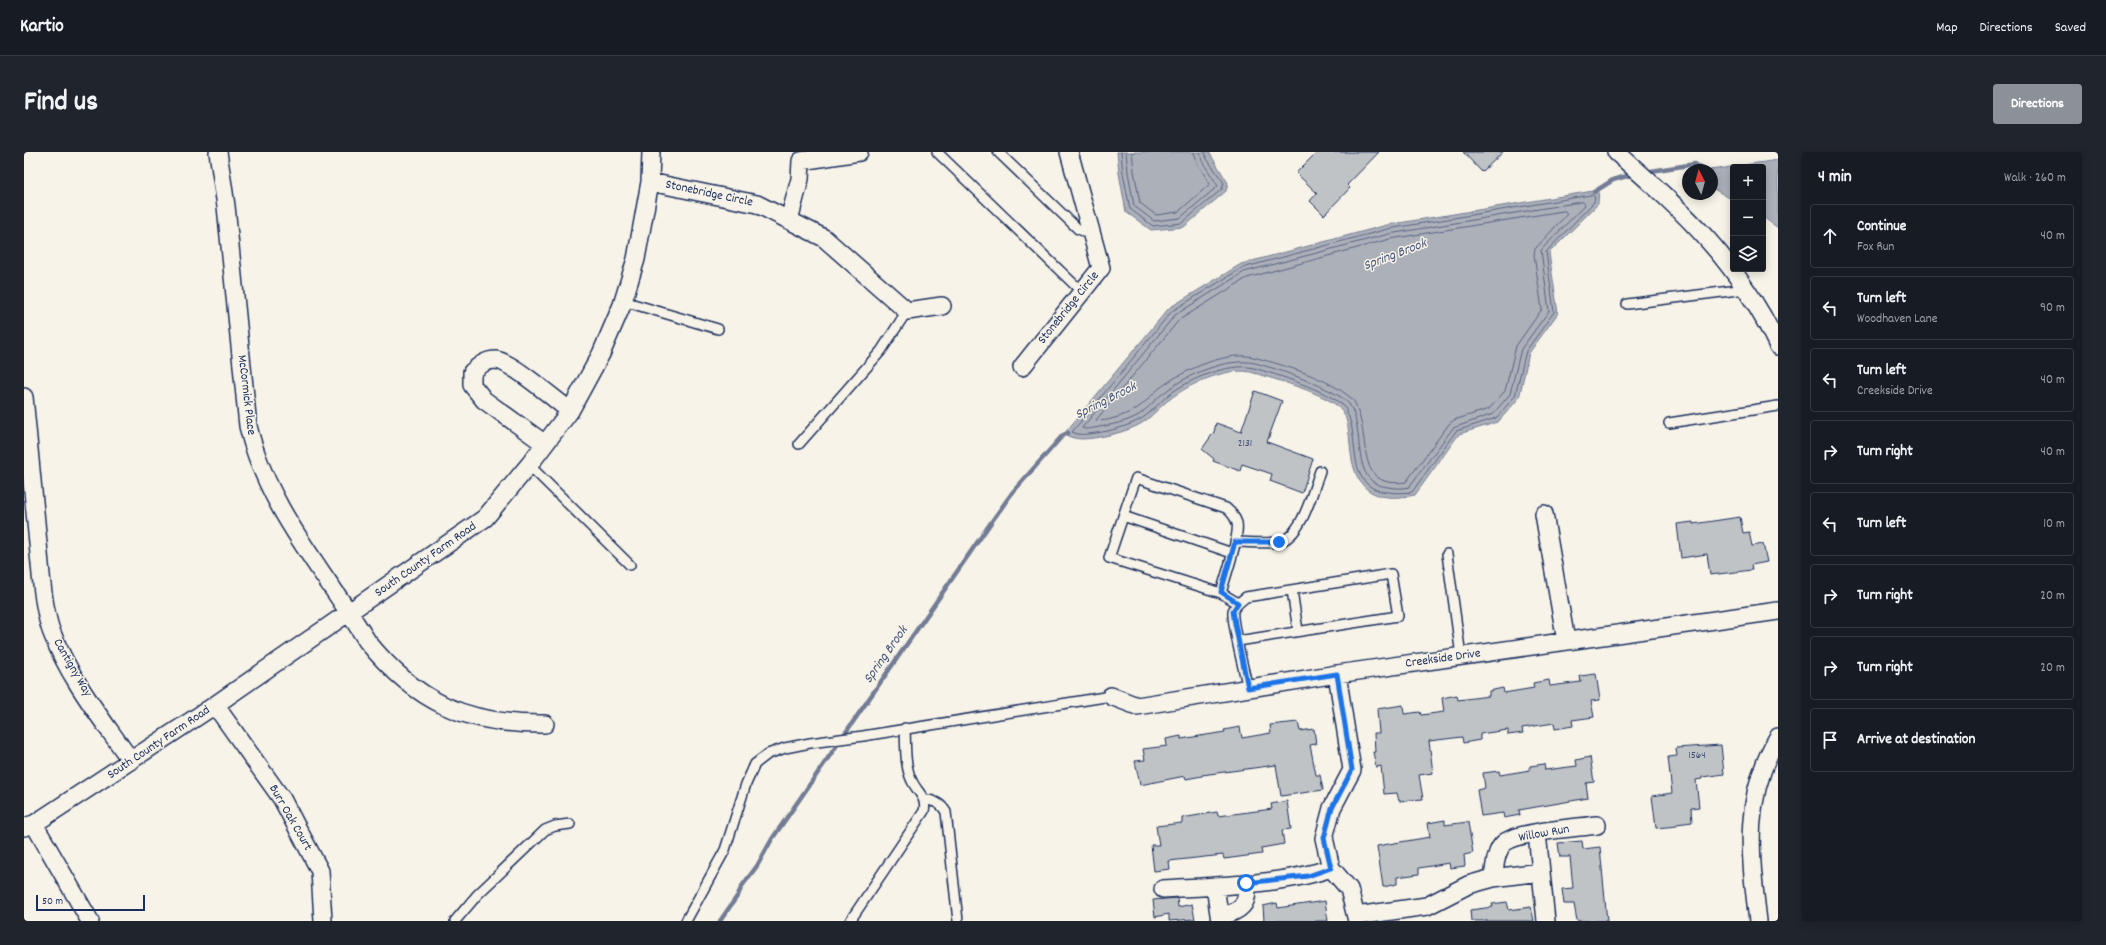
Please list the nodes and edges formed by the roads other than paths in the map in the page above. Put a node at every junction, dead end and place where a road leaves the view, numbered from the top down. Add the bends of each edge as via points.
1 (218, 152) edge
2 (651, 152) edge
3 (859, 152) edge
4 (938, 152) edge
5 (998, 152) edge
6 (1069, 152) edge
7 (1616, 152) edge
8 (800, 157) edge
9 (650, 182) junction
10 (789, 220) junction
11 (1091, 234) junction
12 (1746, 288) junction
13 (1082, 292) junction
14 (623, 301) junction
15 (1627, 304) dead end
16 (942, 306) dead end
17 (907, 311) junction
18 (718, 329) dead end
19 (1778, 346) edge
20 (1022, 367) dead end
21 (24, 397) edge
22 (1778, 406) edge
23 (570, 411) junction
24 (1669, 423) dead end
25 (545, 444) junction
26 (799, 444) dead end
27 (529, 465) junction
28 (1320, 471) dead end
29 (1544, 514) dead end
30 (1123, 516) junction
31 (1235, 542) junction
32 (1232, 553) junction
33 (1447, 554) dead end
34 (630, 565) dead end
35 (1292, 590) junction
36 (1221, 592) junction
37 (1238, 603) junction
38 (1778, 611) edge
39 (350, 613) junction
40 (1298, 631) junction
41 (1238, 641) junction
42 (1566, 641) junction
43 (1461, 656) junction
44 (1337, 674) junction
45 (1248, 688) junction
46 (1111, 696) joint
47 (215, 705) junction
48 (545, 724) dead end
49 (905, 728) junction
50 (1778, 737) edge
51 (131, 761) junction
52 (924, 799) junction
53 (570, 824) dead end
54 (1597, 825) dead end
55 (29, 826) edge
56 (1537, 833) junction
57 (1331, 868) junction
58 (1540, 872) junction
59 (1493, 878) junction
60 (1246, 883) junction
61 (1215, 886) junction
62 (1163, 889) dead end
63 (1220, 919) edge
64 (1356, 919) edge
65 (90, 921) edge
66 (323, 921) edge
67 (455, 921) edge
68 (686, 921) edge
69 (850, 921) edge
70 (958, 921) edge
71 (1546, 921) edge
72 (1758, 921) edge

1 - 39 street, McCormick Place via 226,206 245,401 252,442 272,495
2 - 9 street, South County Farm Road
3 - 8 street
4 - 13 lane
5 - 11 lane via 1078,229
6 - 11 street, Stonebridge Circle
7 - 12 street via 1698,228 1721,253
8 - 10 street via 800,179
9 - 10 street, Stonebridge Circle via 757,204
9 - 14 street, South County Farm Road via 639,245
10 - 17 street, Stonebridge Circle via 824,238
11 - 13 street, Stonebridge Circle via 1101,268
12 - 15 lane
12 - 19 street
13 - 20 street, Stonebridge Circle
14 - 18 lane
14 - 23 street, South County Farm Road via 601,354
16 - 17 street
17 - 26 lane via 881,351
21 - 51 street, Cantigny Way via 42,585 52,632 75,678
22 - 24 lane
23 - 25 street, South County Farm Road
23 - 25 street via 521,373 498,360 483,362 472,372 472,385 484,400
25 - 27 street, South County Farm Road
27 - 34 lane
27 - 39 street, South County Farm Road via 485,518
28 - 31 lane via 1300,526 1279,542
29 - 42 street
30 - 31 lane via 1136,478 1226,508 1232,512 1237,523
30 - 32 lane
30 - 36 lane via 1109,558
31 - 32 lane
32 - 36 lane
33 - 43 lane
35 - 37 lane via 1246,597
35 - 40 lane
35 - 40 lane via 1391,574 1398,616
36 - 37 lane
37 - 41 lane via 1233,611
38 - 42 street, Creekside Drive
39 - 47 street, South County Farm Road
39 - 48 street, McCormick Place via 384,662 428,697 472,716 499,722
40 - 41 lane
41 - 45 lane
42 - 43 street, Creekside Drive
43 - 44 street, Creekside Drive
44 - 45 street, Creekside Drive
44 - 57 street via 1352,770 1332,808 1324,838
45 - 46 street, Creekside Drive via 1137,706
46 - 49 lane
47 - 51 street, South County Farm Road
47 - 66 street, Burr Oak Court via 282,800 320,871
49 - 52 lane via 907,765 913,783
49 - 68 lane via 785,748 768,754 755,764 725,850
50 - 72 street via 1764,764 1755,791 1751,820 1751,859
51 - 55 street, South County Farm Road
52 - 69 lane via 924,811
52 - 70 lane via 943,806 946,812
53 - 67 lane via 545,830 478,894
54 - 56 street, Willow Run
55 - 65 street
56 - 58 street
56 - 59 street, Willow Run via 1520,836 1504,844 1496,858
57 - 60 street via 1308,876
57 - 64 street via 1349,889
58 - 59 street
58 - 71 street
59 - 64 street via 1468,885 1427,906
60 - 61 street
60 - 63 street via 1247,890 1242,907
61 - 62 street
61 - 63 street

